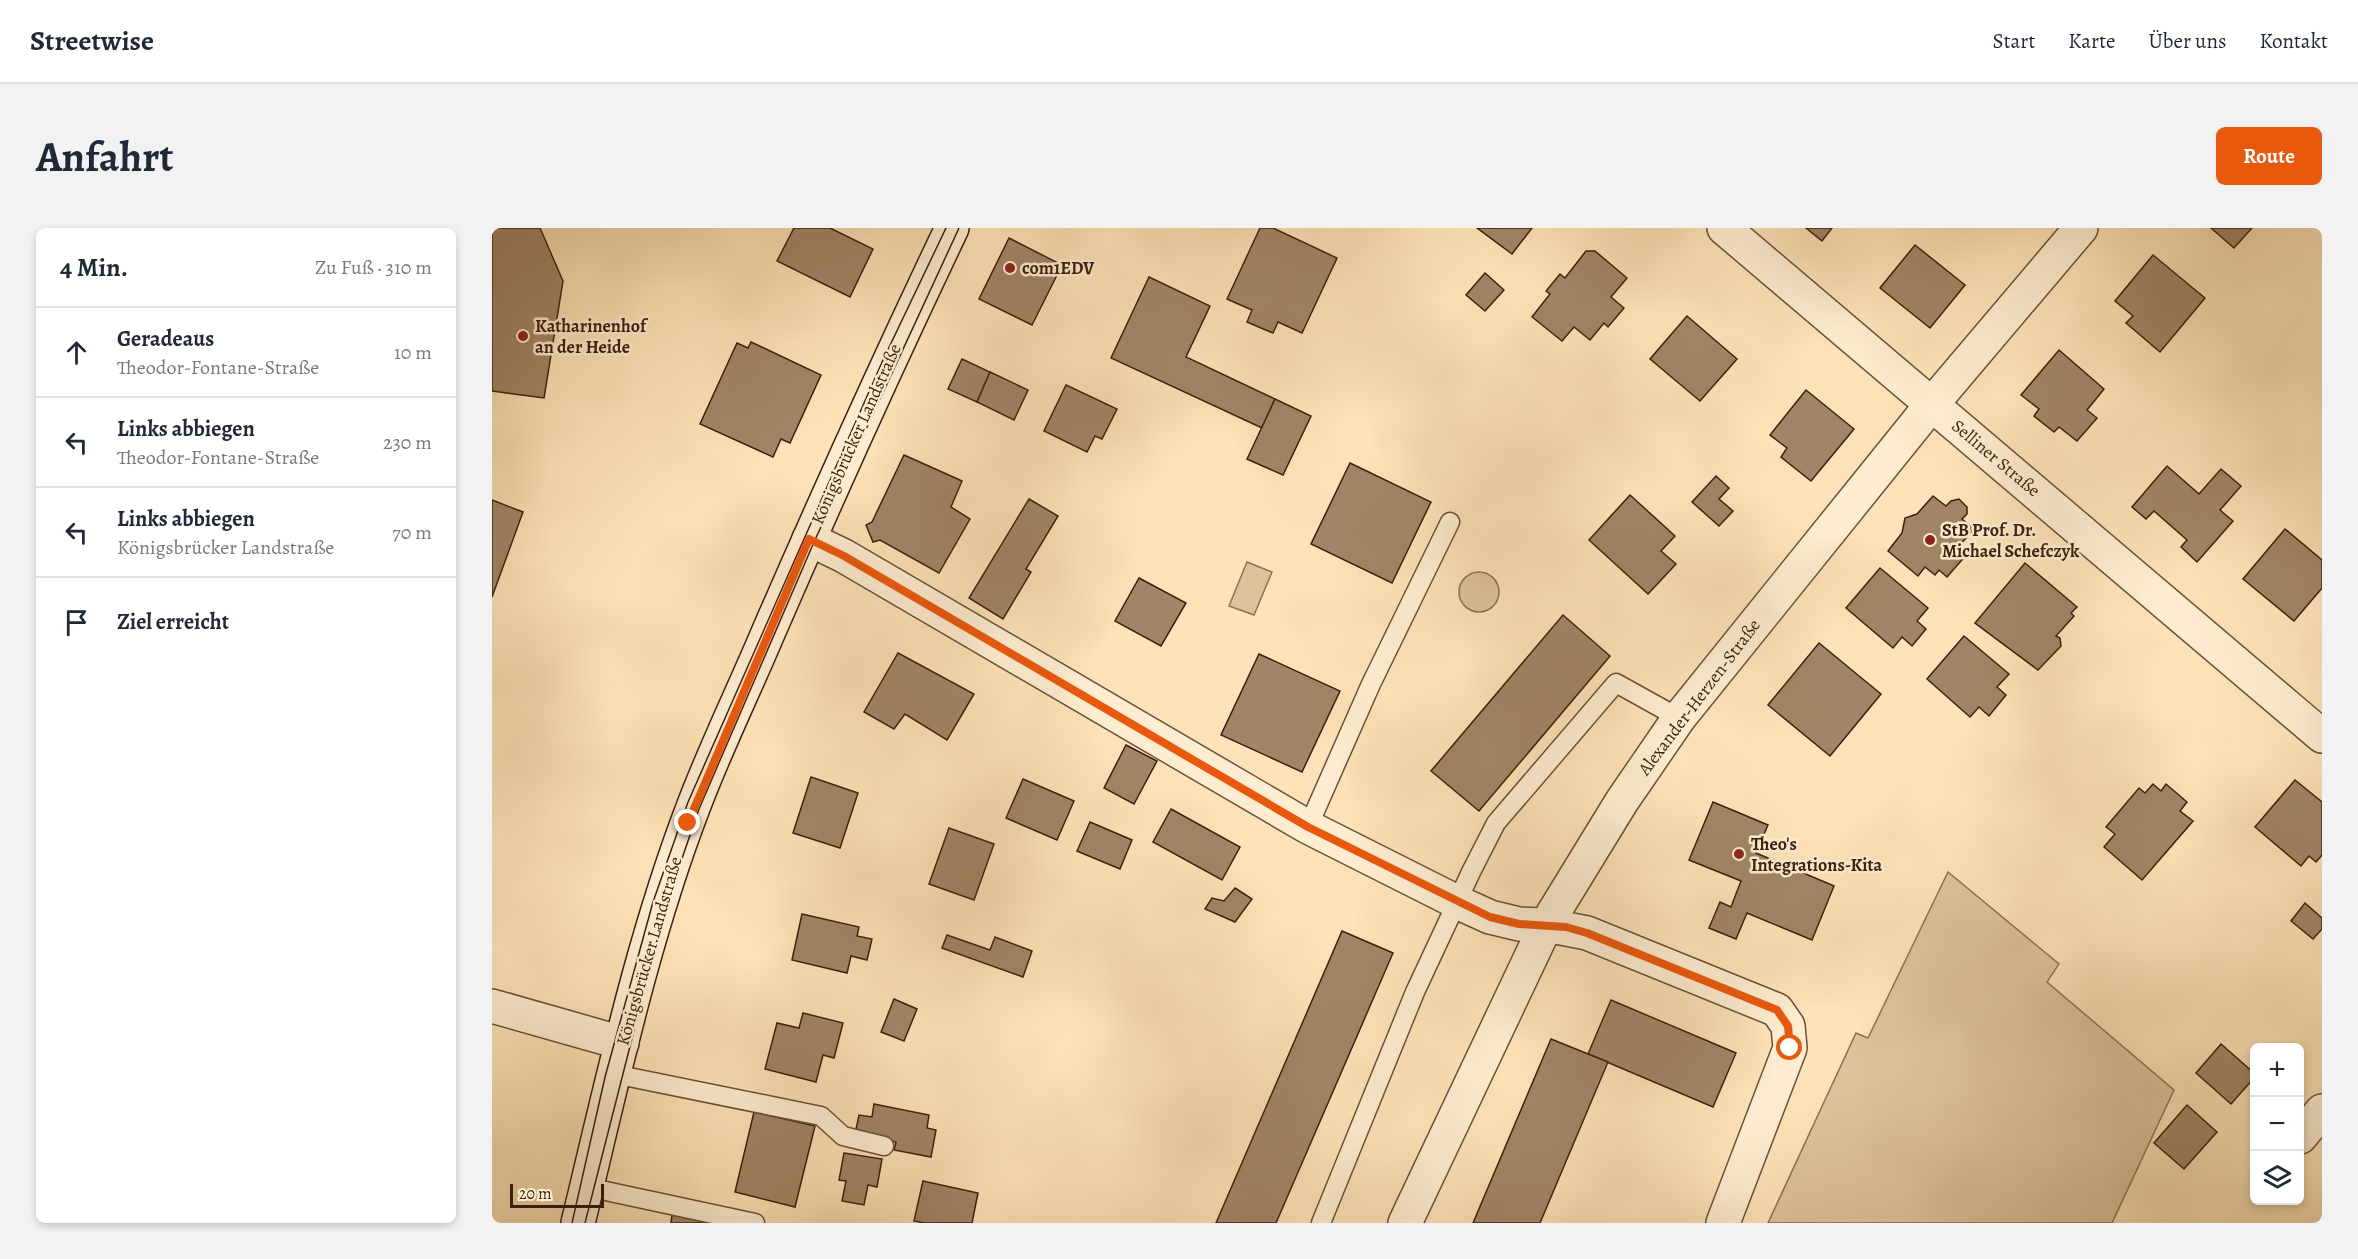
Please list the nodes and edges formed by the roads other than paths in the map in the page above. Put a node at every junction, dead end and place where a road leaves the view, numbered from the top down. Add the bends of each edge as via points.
1 (952, 228) edge
2 (1724, 228) edge
3 (2081, 228) edge
4 (1932, 404) junction
5 (1450, 522) dead end
6 (809, 539) junction
7 (1679, 718) junction
8 (2322, 736) edge
9 (1308, 827) junction
10 (1457, 902) junction
11 (1546, 925) junction
12 (492, 1006) edge
13 (618, 1058) junction
14 (2322, 1111) edge
15 (2304, 1132) edge
16 (884, 1146) dead end
17 (586, 1187) junction
18 (578, 1223) edge
19 (755, 1223) edge
20 (1321, 1223) edge
21 (1405, 1223) edge
22 (1723, 1223) edge

1 - 6 street, Königsbrücker Landstraße
2 - 4 street, Selliner Straße
3 - 4 street, Alexander-Herzen-Straße
4 - 7 street, Alexander-Herzen-Straße
4 - 8 street, Selliner Straße
5 - 9 lane via 1371,684
6 - 9 street
6 - 13 street, Königsbrücker Landstraße via 694,805 656,915
7 - 10 lane via 1617,683 1496,823
7 - 11 street, Alexander-Herzen-Straße via 1622,801
9 - 10 street
10 - 11 street via 1490,917
10 - 20 lane via 1415,992
11 - 21 street, Alexander-Herzen-Straße
11 - 22 street via 1587,933 1768,1006 1777,1010 1788,1026 1790,1048
12 - 13 street
13 - 16 lane via 821,1116 843,1136
13 - 17 street, Königsbrücker Landstraße
14 - 15 street
17 - 18 street, Königsbrücker Landstraße
17 - 19 lane

